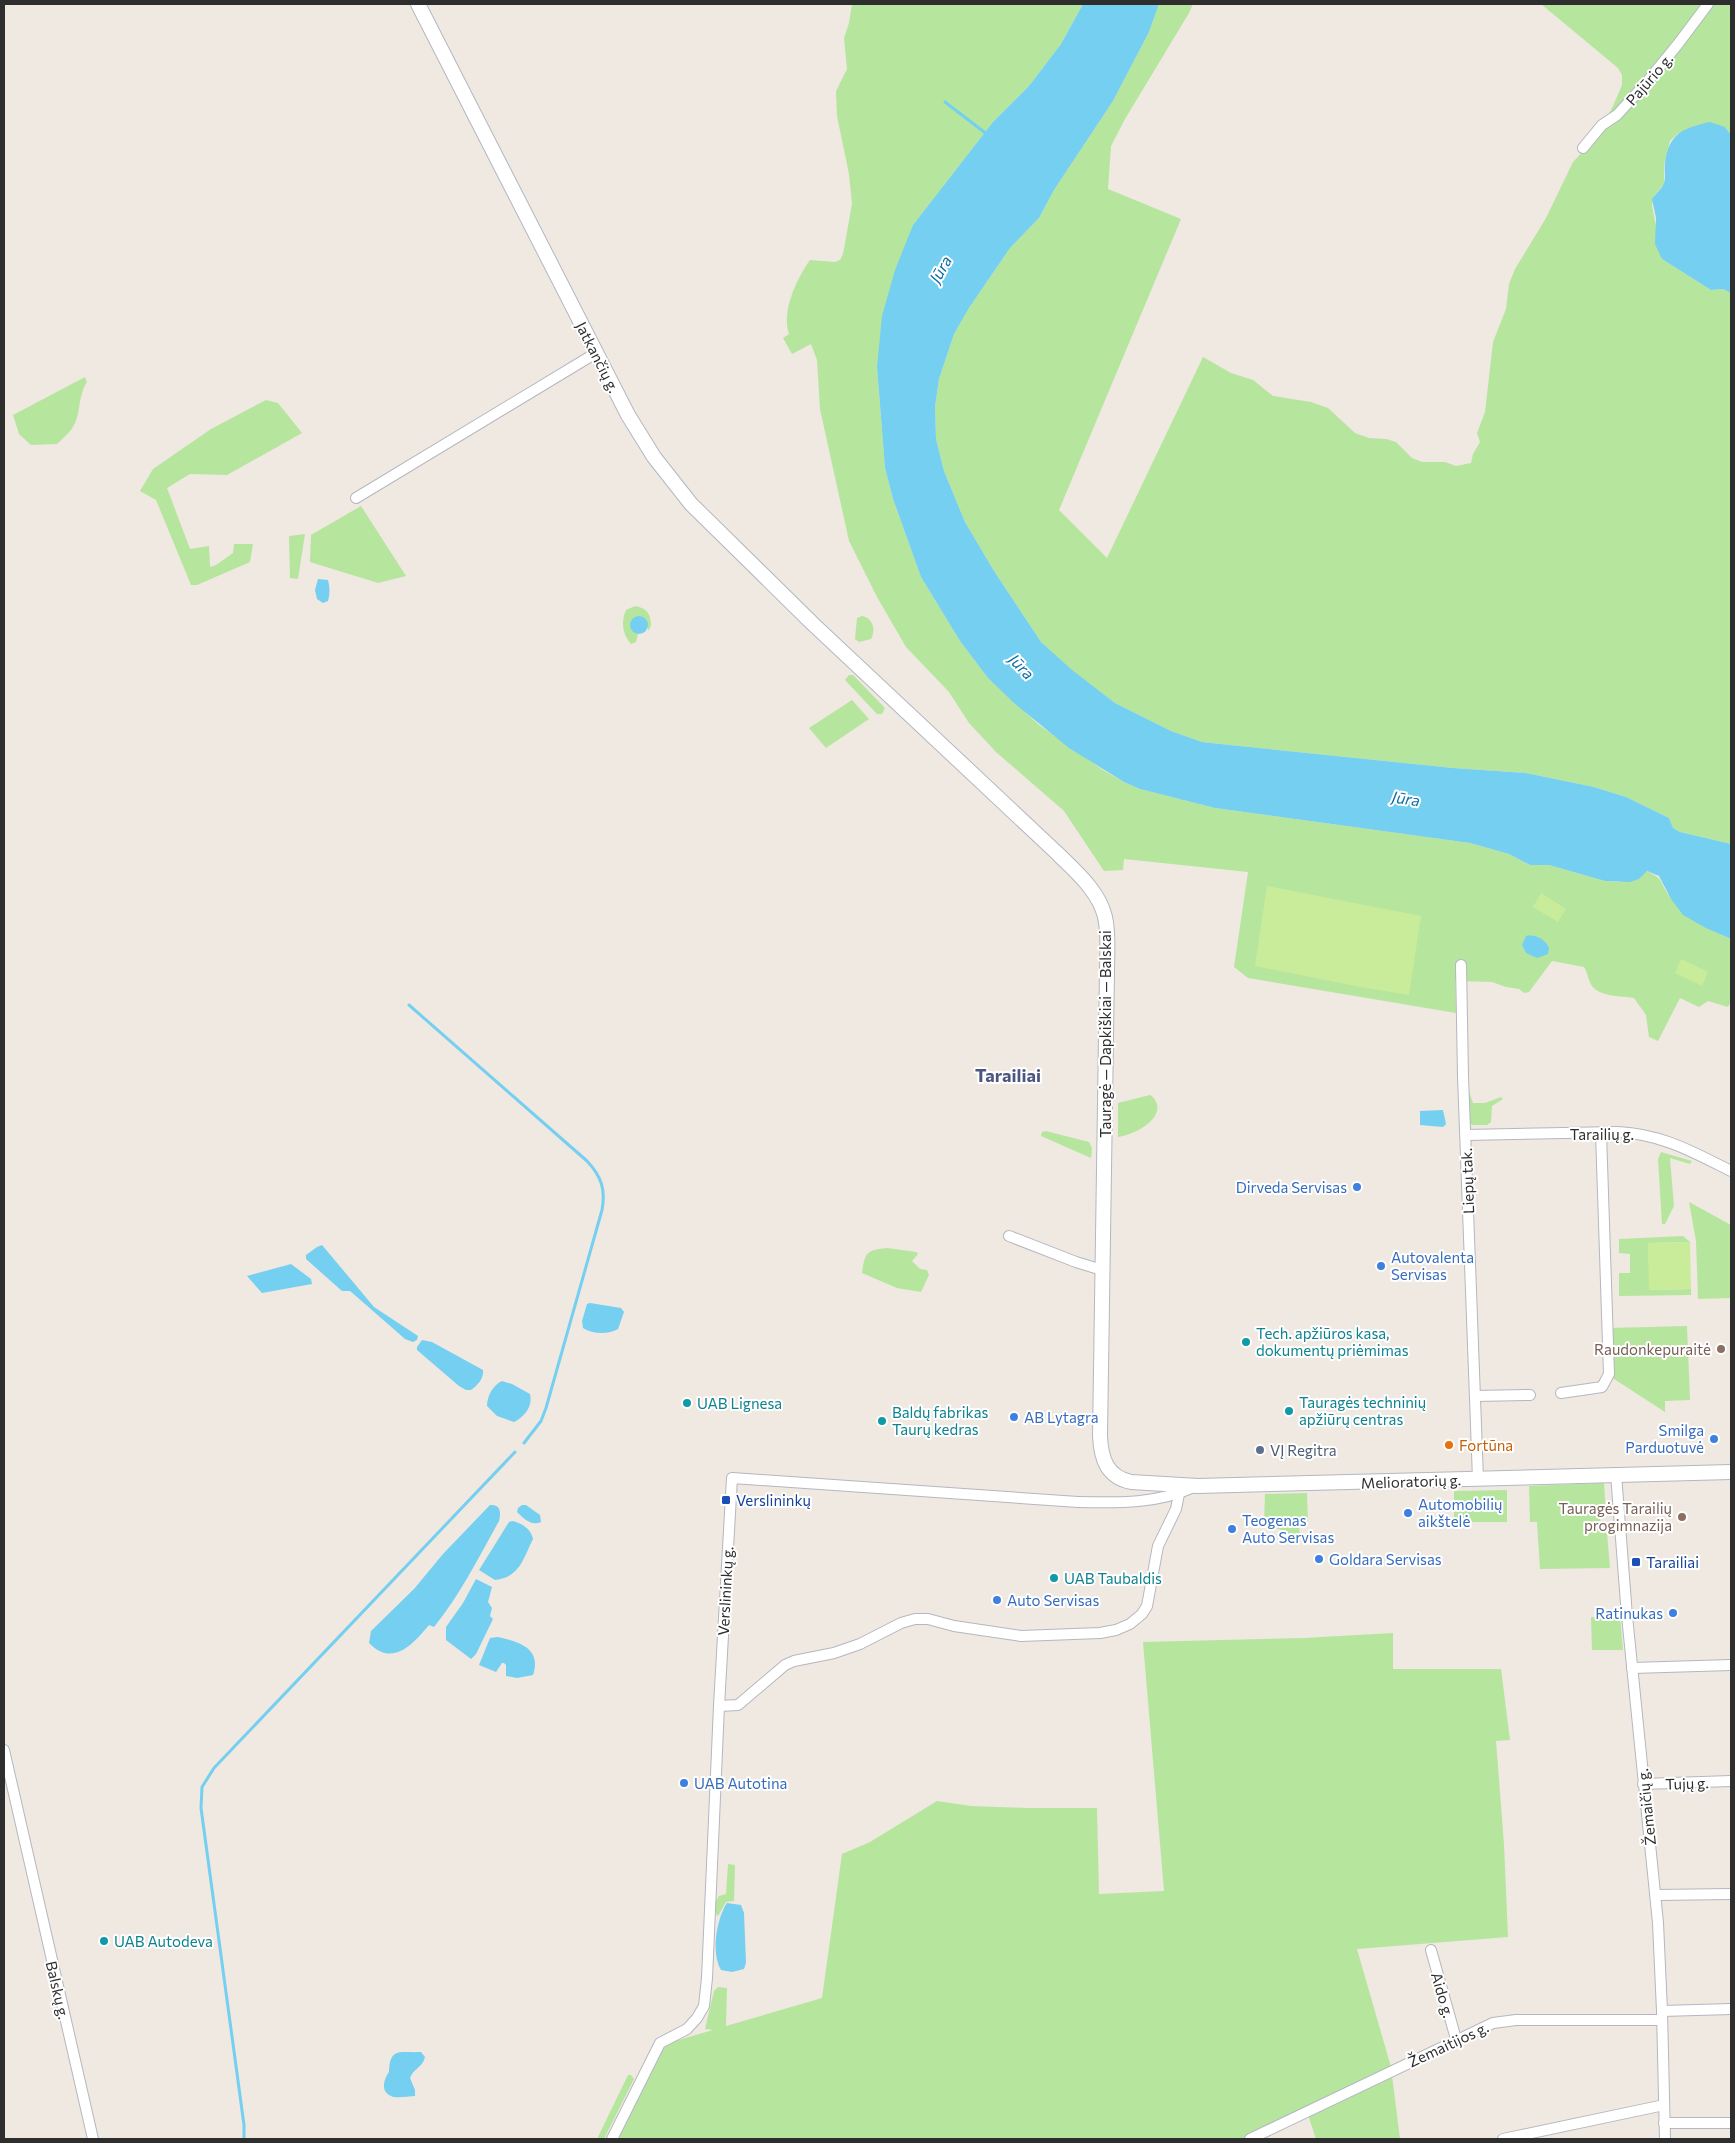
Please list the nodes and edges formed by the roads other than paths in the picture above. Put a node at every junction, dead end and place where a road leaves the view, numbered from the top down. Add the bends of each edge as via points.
1 (418, 4) edge
2 (1708, 4) edge
3 (1583, 148) dead end
4 (596, 354) junction
5 (356, 498) dead end
6 (849, 658) joint
7 (1461, 965) dead end
8 (1600, 1133) junction
9 (1466, 1135) junction
10 (1731, 1170) edge
11 (1009, 1236) dead end
12 (1102, 1270) junction
13 (1561, 1393) dead end
14 (1530, 1395) dead end
15 (1475, 1396) junction
16 (1102, 1457) joint
17 (1731, 1472) edge
18 (1616, 1474) junction
19 (1478, 1479) junction
20 (1198, 1486) junction
21 (1179, 1494) junction
22 (1731, 1665) edge
23 (1632, 1668) junction
24 (719, 1706) junction
25 (4, 1750) edge
26 (1731, 1781) edge
27 (1643, 1784) junction
28 (1731, 1894) edge
29 (1656, 1895) junction
30 (1431, 1950) dead end
31 (1731, 2009) edge
32 (1662, 2015) junction
33 (1456, 2039) junction
34 (1664, 2105) junction
35 (1664, 2123) junction
36 (1731, 2123) edge
37 (93, 2139) edge
38 (612, 2139) edge
39 (1250, 2139) edge
40 (1503, 2139) edge
41 (1664, 2139) edge

1 - 4 main road, Jatkančių g.
2 - 3 street, Pajūrio g. via 1646,82
4 - 5 street
4 - 6 main road, Jatkančių g. via 642,440 690,504
6 - 12 main road, Tauragė — Dapkiškiai — Balskai via 1057,853 1090,887 1103,910 1107,971
7 - 9 street, Liepų tak.
8 - 9 street, Tarailių g.
8 - 10 street, Tarailių g. via 1660,1138
8 - 13 street via 1609,1374 1602,1387
9 - 15 street, Liepų tak.
11 - 12 street
12 - 16 main road, Tauragė — Dapkiškiai — Balskai
14 - 15 street
15 - 19 street, Liepų tak.
16 - 20 main road, Melioratorių g. via 1108,1470 1126,1481
17 - 18 main road, Melioratorių g.
18 - 19 main road, Melioratorių g.
18 - 23 street, Žemaičių g.
19 - 20 main road, Melioratorių g.
20 - 21 street, Verslininkų g.
21 - 24 street via 1158,1546 1147,1606 1130,1624 1100,1633 1021,1636 915,1619 860,1644 794,1660 738,1705
21 - 24 street, Verslininkų g. via 1141,1502 1078,1502 732,1478
22 - 23 street
23 - 27 street, Žemaičių g.
24 - 38 street, Verslininkų g. via 704,2006 687,2028 660,2043
25 - 37 street, Balskų g.
26 - 27 street, Tujų g.
27 - 29 street, Žemaičių g.
28 - 29 street
29 - 32 street, Žemaičių g.
30 - 33 street, Aido g.
31 - 32 street, Žemaitijos g.
32 - 33 street, Žemaitijos g. via 1506,2020
32 - 34 street, Žemaičių g.
33 - 39 street, Žemaitijos g.
34 - 35 street, Žemaičių g.
34 - 40 street
35 - 36 street
35 - 41 street, Žemaičių g.

